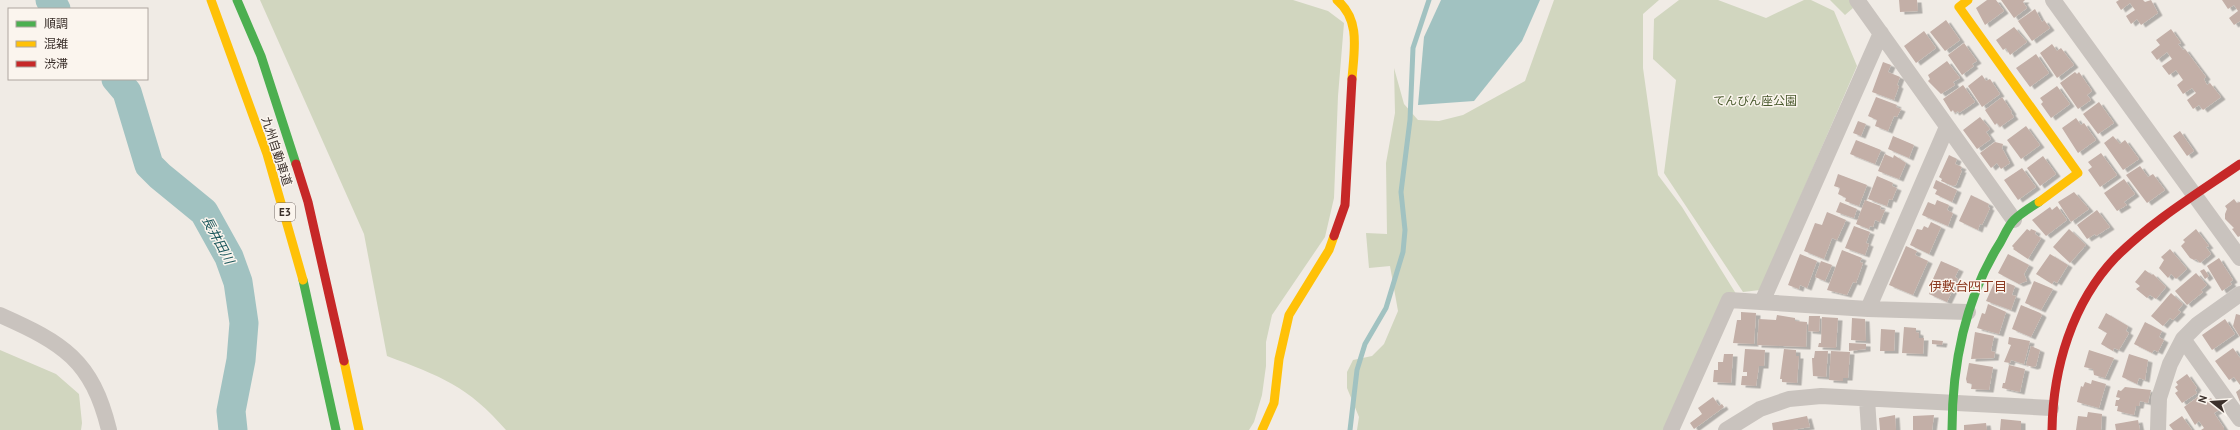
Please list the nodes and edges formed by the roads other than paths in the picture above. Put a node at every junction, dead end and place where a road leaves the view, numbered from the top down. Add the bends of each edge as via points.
1 (211, 0) edge
2 (237, 0) edge
3 (1337, 0) edge
4 (1857, 0) edge
5 (1968, 0) edge
6 (2053, 0) edge
7 (1882, 33) junction
8 (1947, 127) junction
9 (2240, 164) edge
10 (2195, 195) junction
11 (2014, 220) junction
12 (2240, 258) edge
13 (2240, 294) edge
14 (1762, 302) junction
15 (1868, 309) junction
16 (1968, 312) junction
17 (0, 315) edge
18 (2183, 339) junction
19 (1867, 399) junction
20 (1952, 404) junction
21 (2051, 408) junction
22 (2240, 419) edge
23 (109, 430) edge
24 (336, 430) edge
25 (359, 430) edge
26 (1262, 430) edge
27 (1672, 430) edge
28 (1726, 430) edge
29 (1869, 430) edge
30 (1952, 430) edge
31 (2052, 430) edge
32 (2158, 430) edge

1 - 24 main road, 九州自動車道 / E3 via 234,58 284,207
2 - 25 main road, 九州自動車道 / E3 via 261,56 308,202
3 - 26 main road via 1343,4 1352,19 1355,35 1344,205 1329,250 1289,315 1279,359 1274,403
4 - 7 street
5 - 11 main road via 1959,7 2078,174
6 - 10 street
7 - 8 street
7 - 14 street
8 - 11 street
8 - 15 street
9 - 10 main road
10 - 12 street
10 - 21 main road via 2112,261 2086,298 2064,348
11 - 16 main road via 1990,260
13 - 18 street via 2198,324
14 - 15 street
14 - 27 street via 1729,300
15 - 16 street
16 - 20 main road
17 - 23 street via 55,344 77,360 92,380
18 - 22 street
18 - 32 street via 2170,364 2159,398
19 - 20 street
19 - 28 street via 1821,396 1789,399 1760,409
19 - 29 street
20 - 21 street
20 - 30 main road
21 - 31 main road

